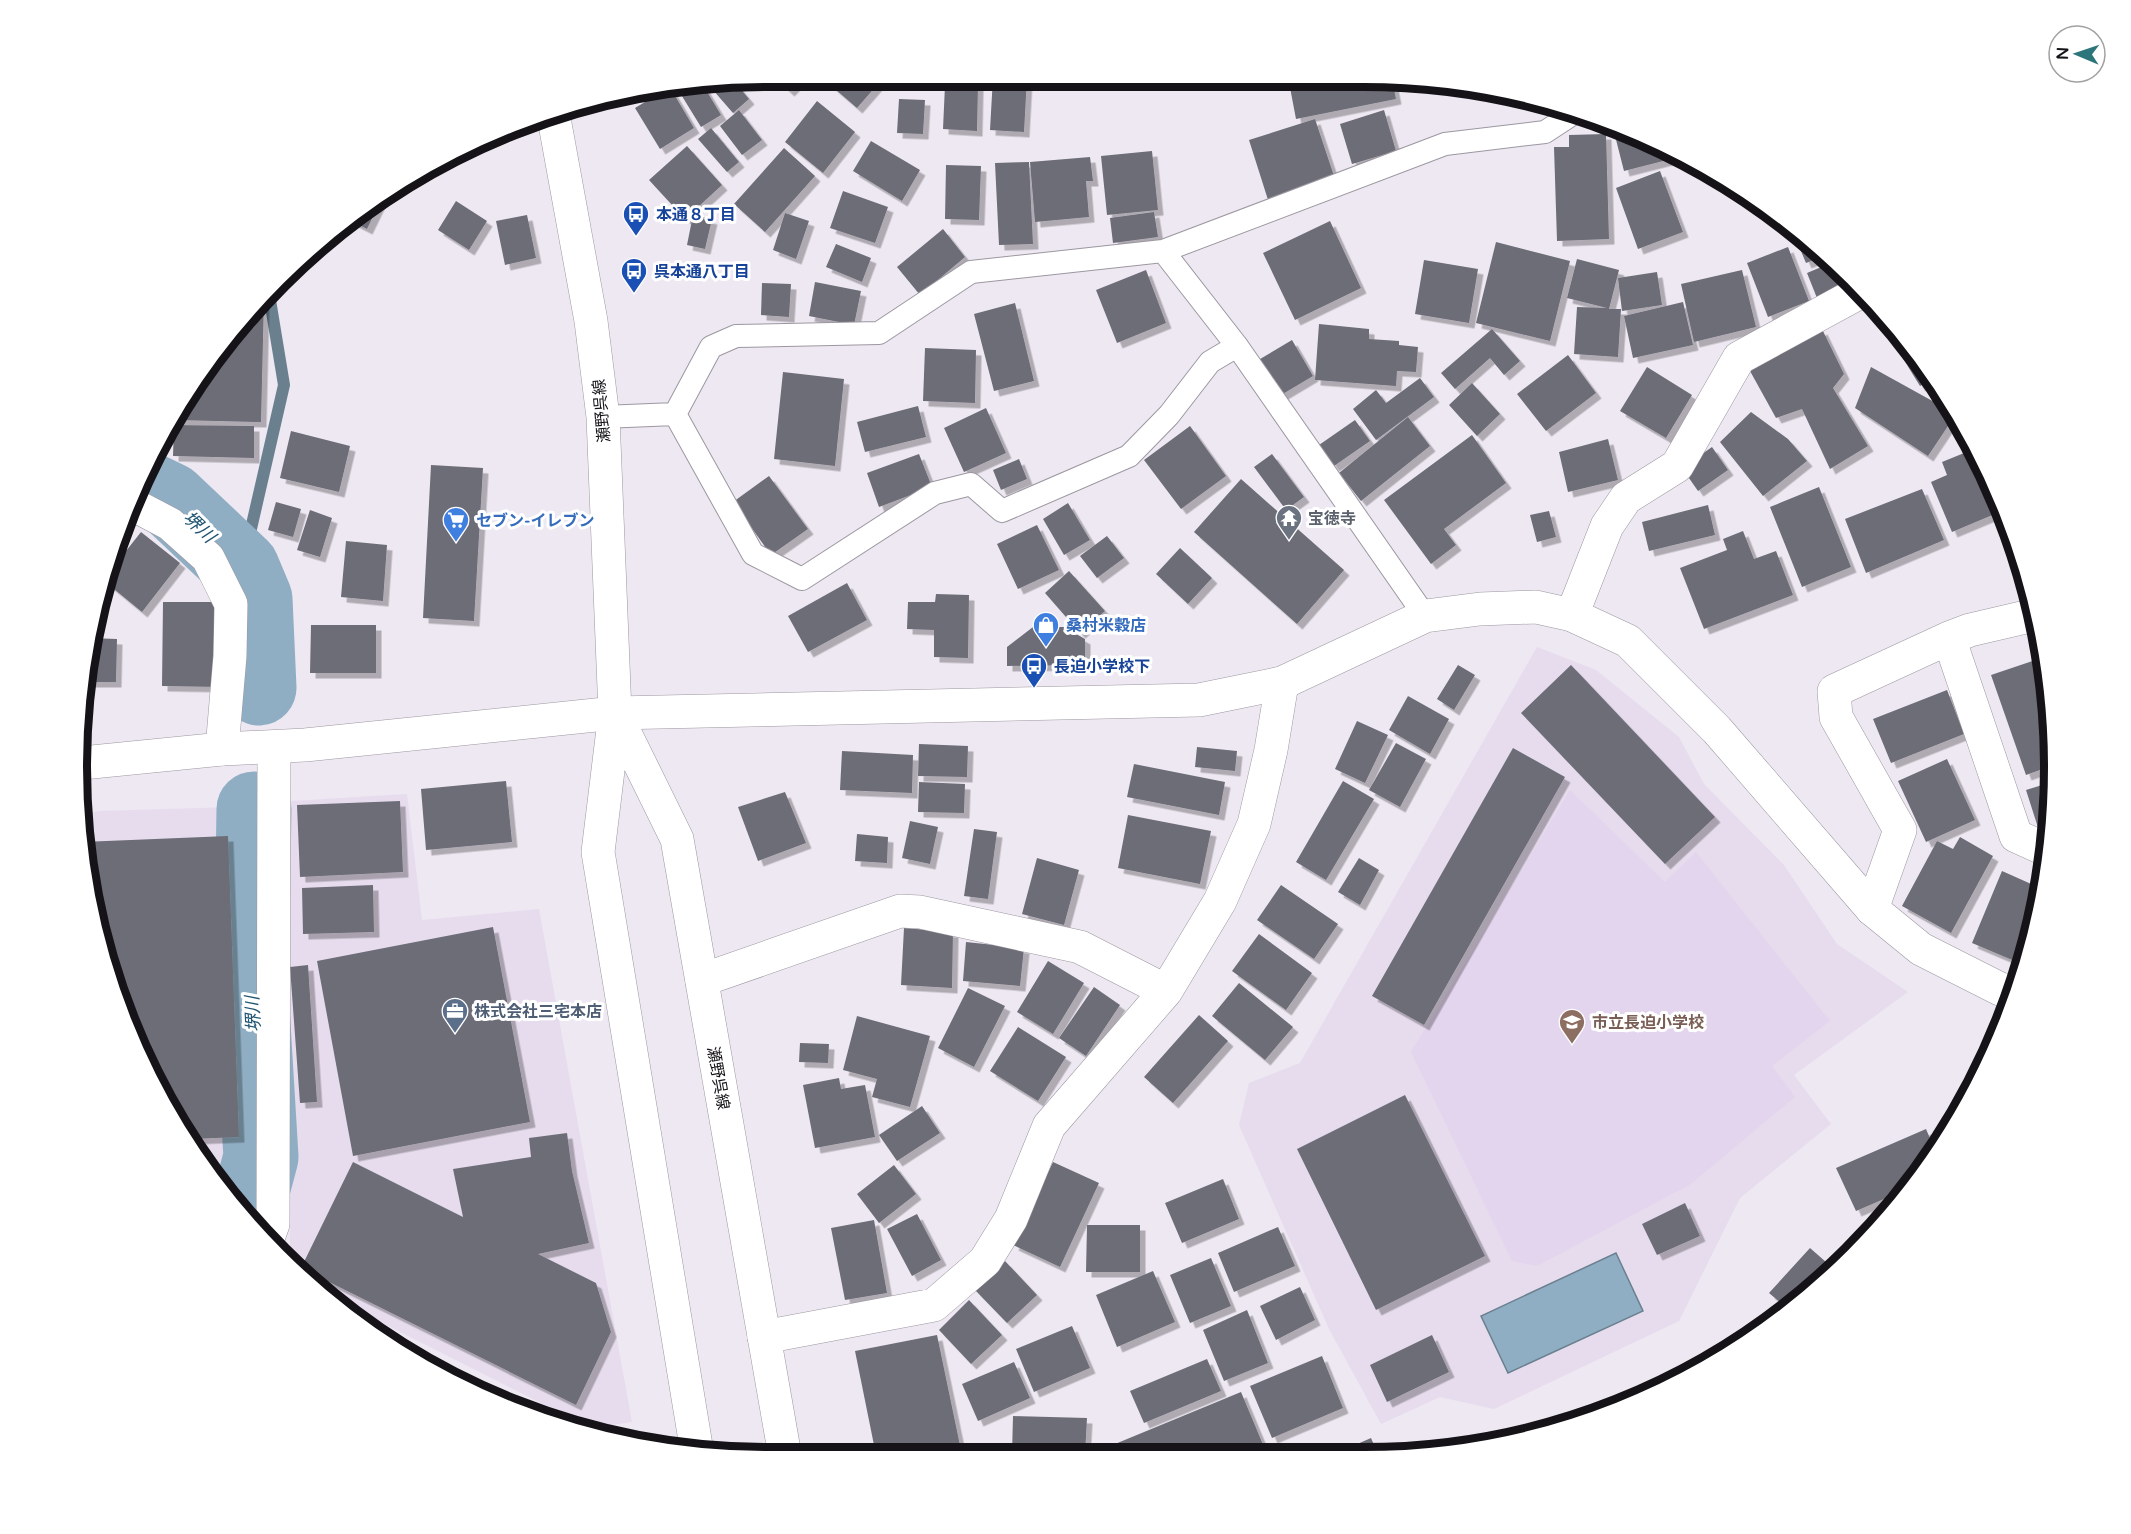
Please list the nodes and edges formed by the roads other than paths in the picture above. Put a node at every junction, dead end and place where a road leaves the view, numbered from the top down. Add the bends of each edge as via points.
1 (1566, 118) edge
2 (554, 121) edge
3 (1163, 251) junction
4 (1854, 296) edge
5 (1237, 346) junction
6 (675, 414) junction
7 (603, 417) junction
8 (139, 508) edge
9 (1572, 615) junction
10 (1425, 616) junction
11 (2027, 617) edge
12 (1949, 638) junction
13 (1282, 683) junction
14 (615, 712) junction
15 (274, 747) junction
16 (222, 749) junction
17 (87, 762) edge
18 (2039, 847) edge
19 (1872, 909) junction
20 (702, 980) junction
21 (1166, 990) junction
22 (2006, 990) edge
23 (270, 1231) edge
24 (764, 1336) junction
25 (696, 1443) edge
26 (783, 1447) edge

1 - 3 lane via 1545,132 1445,144
2 - 7 street, 瀬野呉線 via 591,321
3 - 5 lane
3 - 6 lane via 971,272 879,333 736,336 711,347
4 - 9 street via 1738,358 1677,466 1626,498 1607,526
5 - 6 lane via 1210,362 1169,415 1129,456 1002,511 971,484 935,492 802,579 753,554
5 - 10 lane
6 - 7 lane
7 - 14 street, 瀬野呉線
8 - 16 street via 170,524 208,558 231,604
9 - 10 street via 1536,607
9 - 19 street via 1628,642 1717,730
10 - 13 street
11 - 12 street
12 - 18 street via 2016,837
12 - 19 street via 1834,691 1836,717 1900,830
13 - 14 street via 1199,700
13 - 21 street via 1254,824 1220,901
14 - 15 street
14 - 20 street, 瀬野呉線 via 678,839
14 - 25 street, 瀬野呉線 via 598,852
15 - 16 street
15 - 23 street
16 - 17 street
19 - 22 street via 1920,949
20 - 21 street via 900,911 1080,947
20 - 24 street, 瀬野呉線
21 - 24 street via 1049,1125 1011,1219 985,1261 934,1305
24 - 26 street, 瀬野呉線

